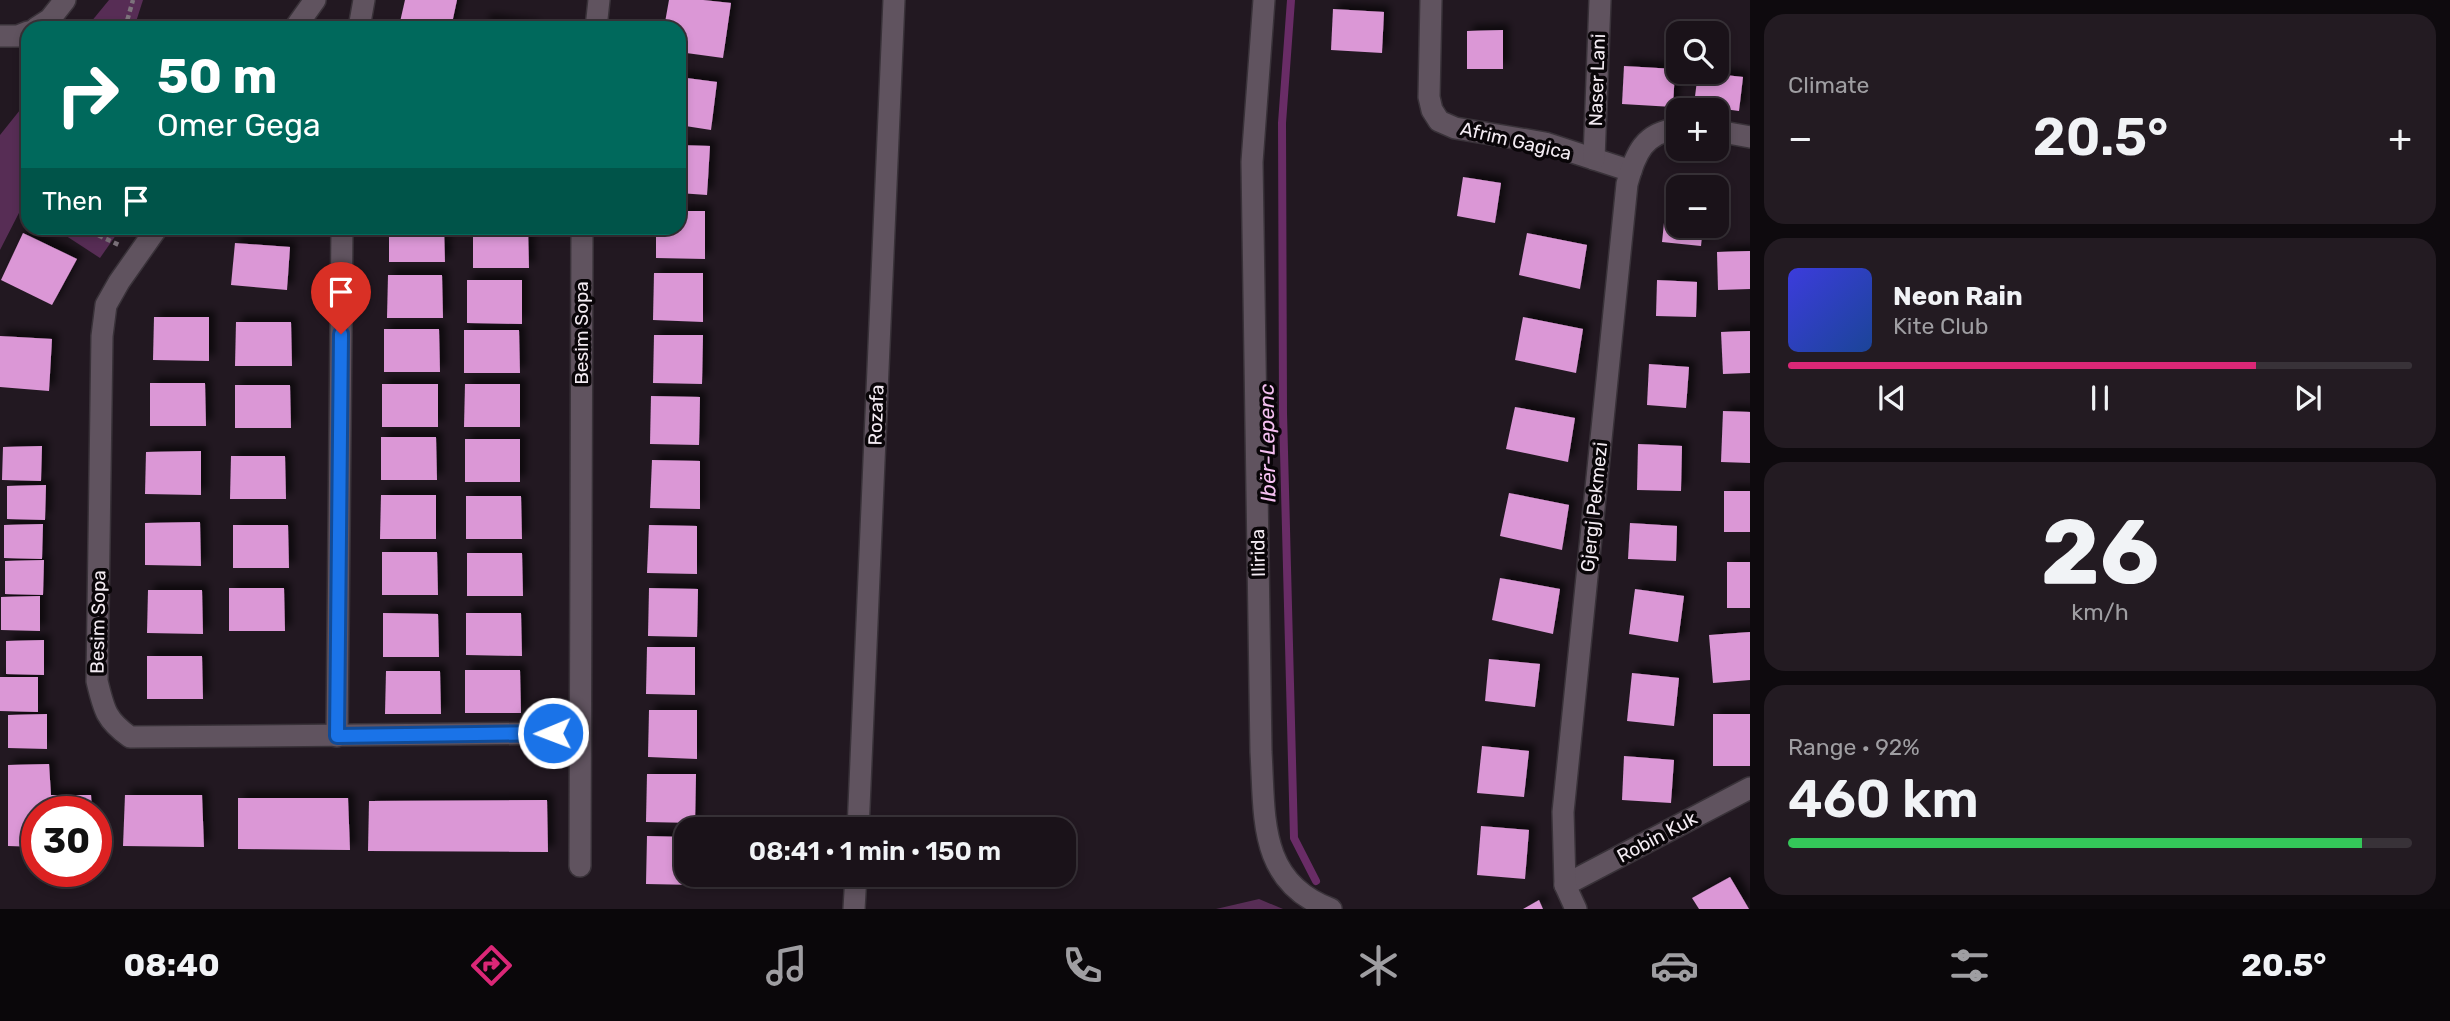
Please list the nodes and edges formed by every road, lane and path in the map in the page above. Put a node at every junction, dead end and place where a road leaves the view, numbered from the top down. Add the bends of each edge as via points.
1 (65, 0) edge
2 (133, 0) edge
3 (315, 0) edge
4 (364, 0) edge
5 (599, 0) edge
6 (894, 0) edge
7 (1264, 0) edge
8 (1431, 0) edge
9 (1600, 0) edge
10 (47, 21) edge
11 (127, 21) edge
12 (300, 21) edge
13 (360, 21) edge
14 (597, 21) edge
15 (21, 35) edge
16 (0, 36) edge
17 (1666, 131) edge
18 (1729, 134) edge
19 (1750, 138) edge
20 (1594, 159) junction
21 (1631, 171) junction
22 (98, 235) edge
23 (152, 235) edge
24 (341, 235) edge
25 (582, 235) edge
26 (139, 254) junction
27 (580, 733) junction
28 (337, 736) junction
29 (1750, 788) edge
30 (859, 817) edge
31 (580, 866) dead end
32 (1565, 886) junction
33 (855, 887) edge
34 (854, 909) edge
35 (1331, 909) edge
36 (1576, 909) edge

1 - 10 street
2 - 11 path
3 - 12 street
4 - 13 street
5 - 14 street
6 - 30 street, Rozafa
7 - 35 street, Ilirida via 1252,176 1266,832 1283,878 1313,902
8 - 20 street, Afrim Gagica via 1429,97 1439,121 1455,128 1545,143
9 - 20 street, Naser Lani
15 - 16 street
17 - 21 street, Gjergj Pekmezi via 1644,143
18 - 19 street
20 - 21 street, Afrim Gagica
21 - 32 street, Gjergj Pekmezi via 1563,812
22 - 26 path
23 - 26 street, Besim Sopa
24 - 28 street
25 - 27 street, Besim Sopa
26 - 28 street, Besim Sopa via 106,305 102,336 97,681 102,703 112,724 130,737
27 - 28 street, Besim Sopa
27 - 31 street, Besim Sopa
29 - 32 street, Robin Kuk
32 - 36 street, Gjergj Pekmezi
33 - 34 street

